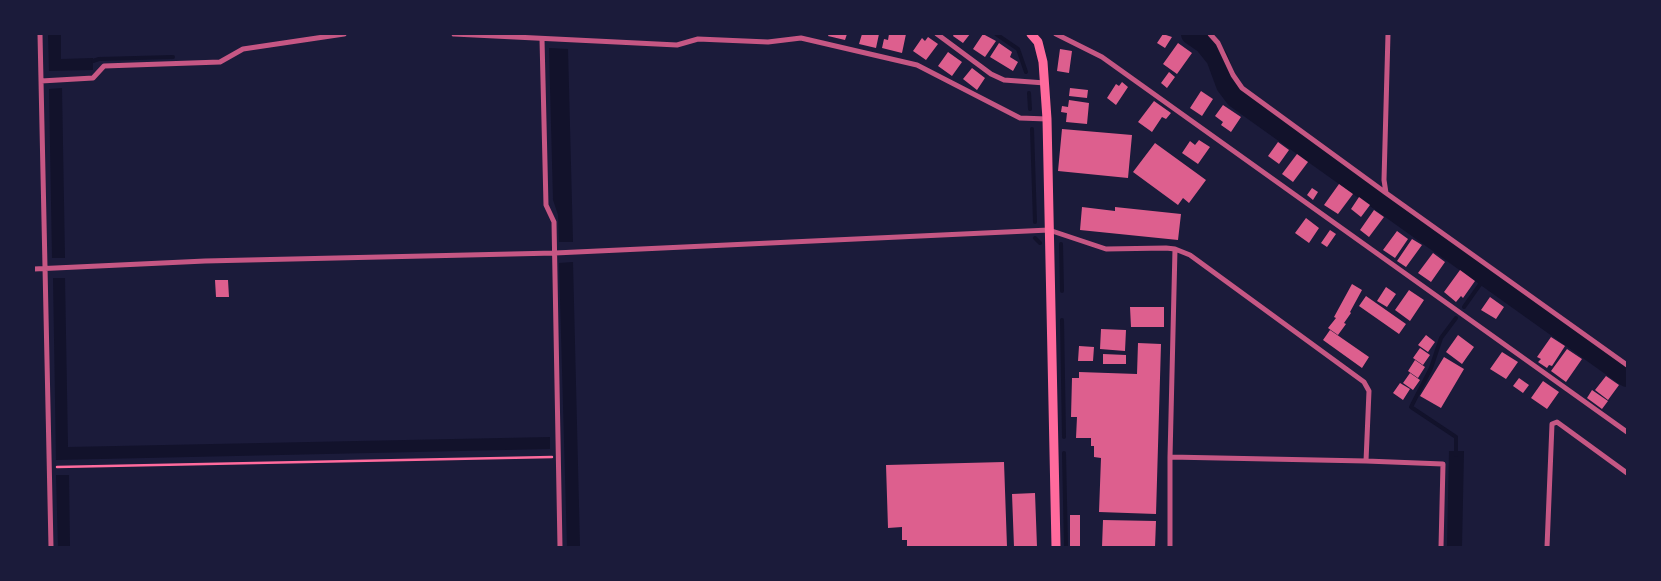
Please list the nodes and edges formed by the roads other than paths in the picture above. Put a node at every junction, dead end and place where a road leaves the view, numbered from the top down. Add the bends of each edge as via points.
1 (40, 34) edge
2 (344, 34) edge
3 (455, 34) edge
4 (937, 34) edge
5 (1031, 34) edge
6 (1056, 34) edge
7 (1210, 34) edge
8 (1388, 34) edge
9 (542, 39) junction
10 (41, 81) junction
11 (1045, 83) junction
12 (1047, 119) junction
13 (1386, 193) junction
14 (1049, 230) junction
15 (1175, 249) junction
16 (555, 252) junction
17 (34, 268) edge
18 (45, 268) junction
19 (1627, 365) edge
20 (1627, 432) edge
21 (1170, 457) junction
22 (1366, 461) junction
23 (1627, 473) edge
24 (50, 547) edge
25 (560, 547) edge
26 (1056, 547) edge
27 (1170, 547) edge
28 (1441, 547) edge
29 (1547, 547) edge

1 - 10 street
2 - 10 street via 243,49 220,62 104,66 93,78
3 - 9 street
4 - 11 street via 1004,80
5 - 11 main road via 1038,42 1044,62
6 - 20 street via 1102,57
7 - 13 street via 1242,88
8 - 13 street
9 - 12 street via 677,45 698,39 768,42 801,38 917,65 1020,118
9 - 16 street via 546,205 554,222
10 - 18 street
11 - 12 main road
12 - 14 main road
13 - 19 street
14 - 15 street via 1106,249
14 - 16 street
14 - 26 main road
15 - 21 street
15 - 22 street via 1190,255 1364,382 1369,391
16 - 18 street
16 - 25 street
17 - 18 street
18 - 24 street
21 - 22 street
21 - 27 street
22 - 28 street via 1443,464
23 - 29 street via 1557,422 1552,424

